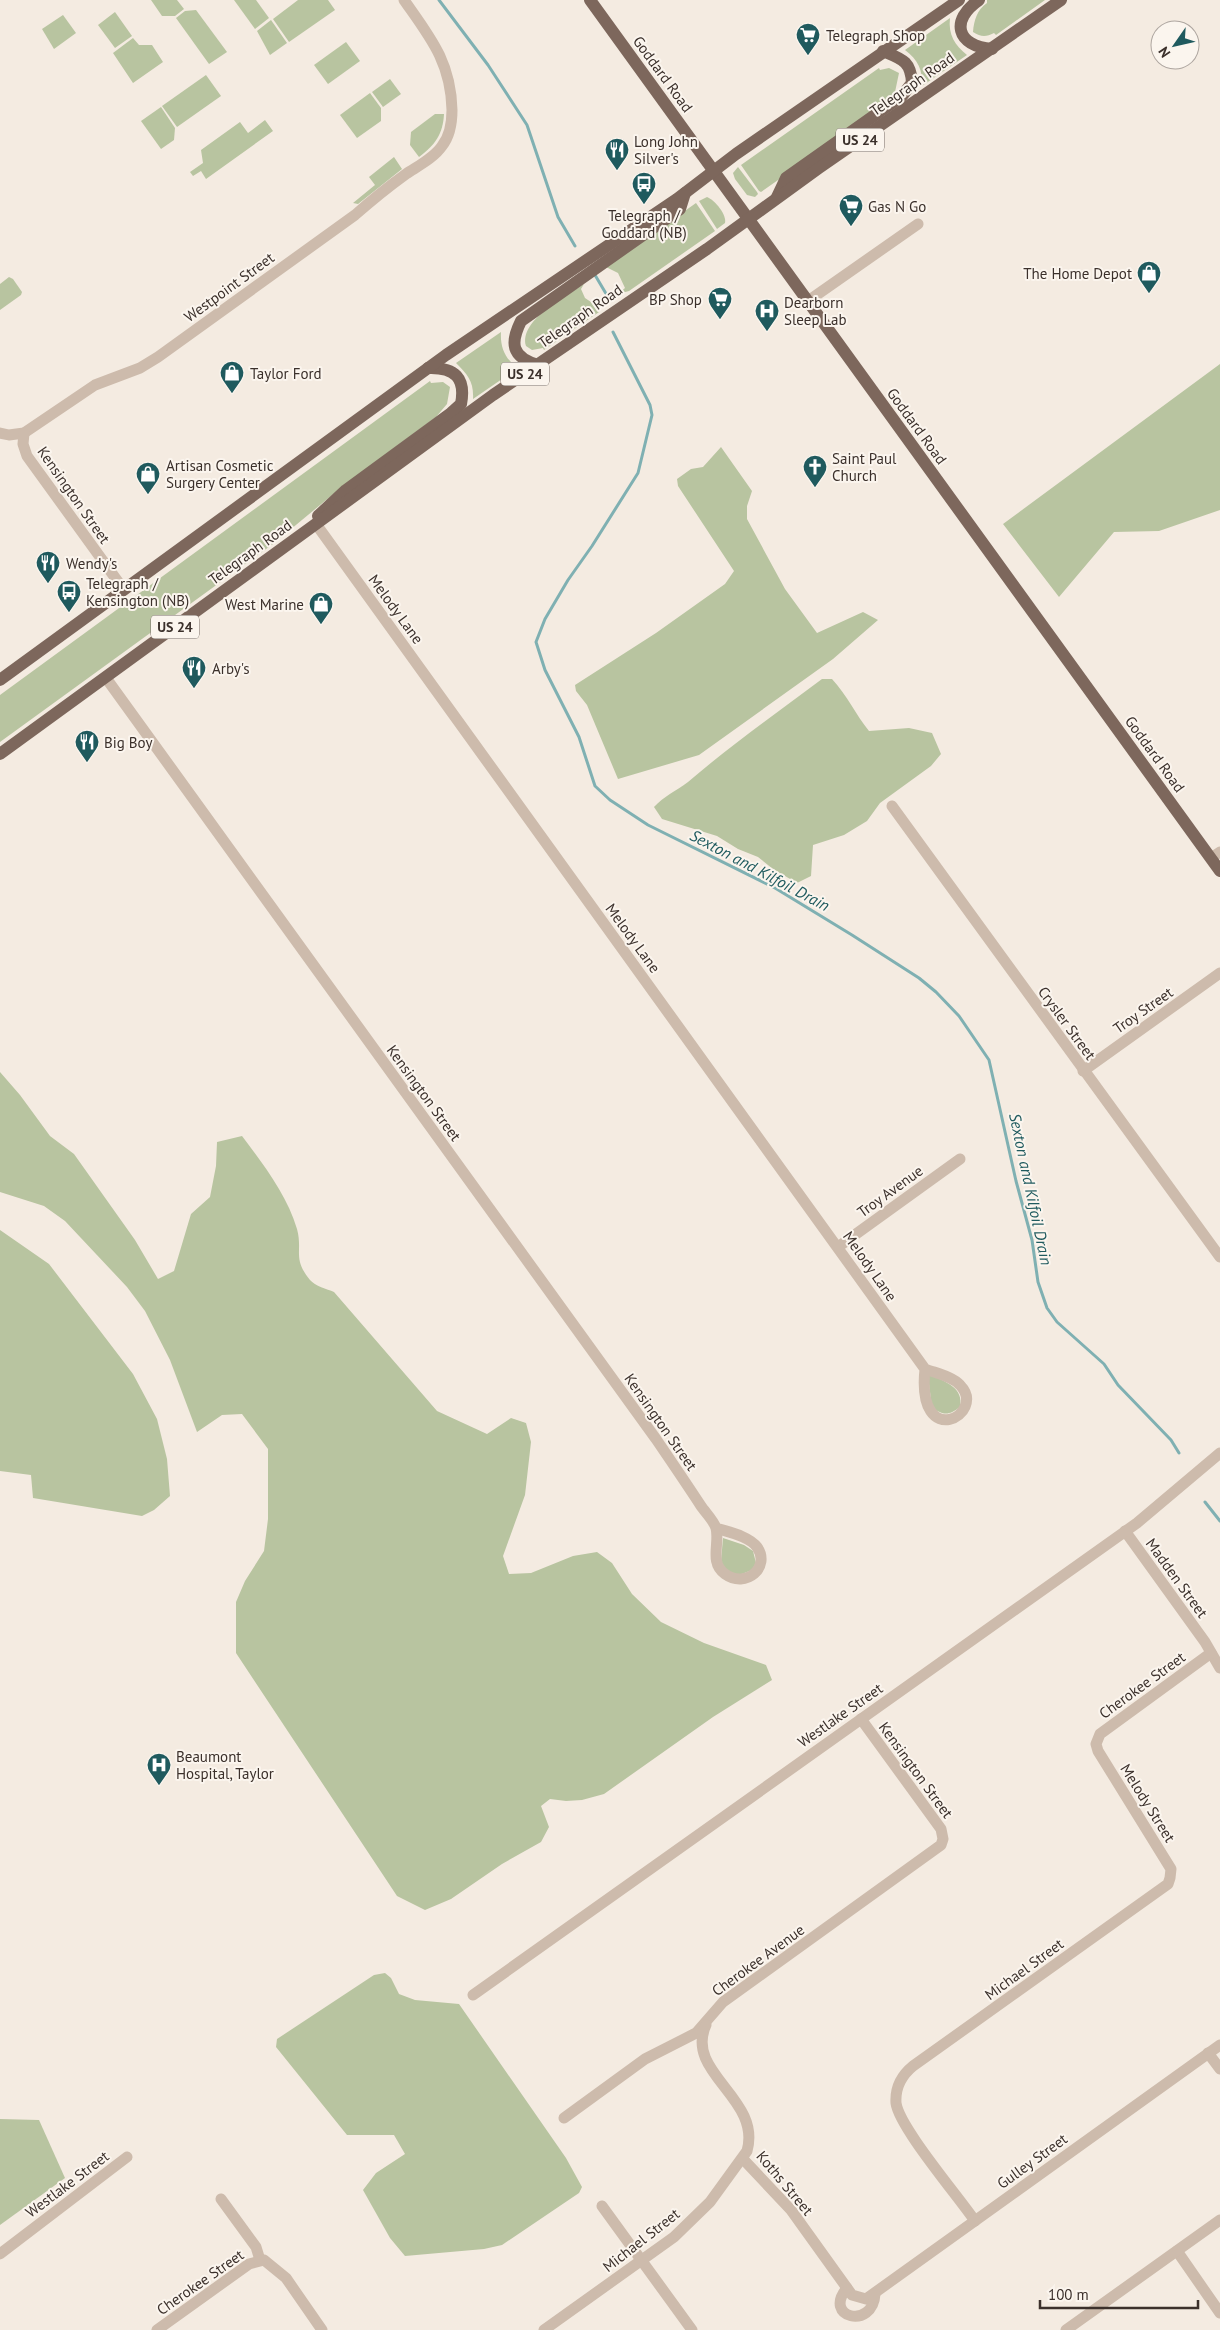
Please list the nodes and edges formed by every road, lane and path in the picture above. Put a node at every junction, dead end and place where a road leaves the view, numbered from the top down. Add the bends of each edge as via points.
1 (404, 0) edge
2 (590, 0) edge
3 (959, 0) edge
4 (979, 0) edge
5 (1062, 0) edge
6 (992, 49) junction
7 (883, 51) junction
8 (713, 172) junction
9 (685, 193) junction
10 (776, 199) junction
11 (748, 219) junction
12 (918, 224) dead end
13 (808, 302) junction
14 (538, 365) junction
15 (428, 368) junction
16 (0, 433) edge
17 (24, 433) junction
18 (316, 524) junction
19 (292, 542) junction
20 (124, 590) junction
21 (106, 678) junction
22 (0, 680) edge
23 (0, 754) edge
24 (892, 806) dead end
25 (1216, 855) edge
26 (1220, 870) edge
27 (1220, 973) edge
28 (1083, 1071) junction
29 (960, 1160) dead end
30 (838, 1247) junction
31 (1220, 1257) edge
32 (924, 1369) junction
33 (1220, 1453) edge
34 (716, 1528) junction
35 (1125, 1531) junction
36 (1211, 1653) junction
37 (1220, 1668) edge
38 (861, 1719) junction
39 (1096, 1744) joint
40 (943, 1839) joint
41 (1170, 1878) joint
42 (473, 1995) dead end
43 (707, 2021) junction
44 (1220, 2045) edge
45 (1208, 2053) junction
46 (1220, 2069) edge
47 (564, 2118) dead end
48 (128, 2157) dead end
49 (743, 2159) junction
50 (222, 2199) dead end
51 (602, 2206) dead end
52 (1220, 2220) edge
53 (975, 2221) junction
54 (1177, 2251) junction
55 (0, 2254) edge
56 (260, 2260) junction
57 (642, 2261) junction
58 (847, 2288) junction
59 (875, 2294) junction
60 (862, 2300) joint
61 (1220, 2313) edge
62 (157, 2330) edge
63 (322, 2330) edge
64 (544, 2330) edge
65 (692, 2330) edge
66 (1066, 2330) edge

1 - 17 street, Westpoint Street via 433,41 448,76 451,125 441,148 355,215 158,357 140,368 95,385
2 - 8 main road, Goddard Road
3 - 7 main road
4 - 6 main road via 964,12 960,20 961,29 971,43
5 - 6 main road, Telegraph Road / US 24
6 - 10 main road, Telegraph Road / US 24
7 - 8 main road
7 - 10 main road via 904,60 909,66 912,83 902,96 786,178
8 - 9 main road
8 - 11 main road, Goddard Road
9 - 14 main road via 680,209 521,321 513,337 513,346 523,359
9 - 15 main road
10 - 11 main road, Telegraph Road / US 24
11 - 13 main road, Goddard Road
11 - 14 main road, Telegraph Road / US 24
12 - 13 street
13 - 25 main road, Goddard Road
14 - 18 main road, Telegraph Road / US 24
15 - 19 main road via 444,368 458,377 462,384 460,404 346,490
15 - 20 main road
16 - 17 street, Kensington Street
17 - 20 street, Kensington Street via 27,456
18 - 19 main road, Telegraph Road / US 24
18 - 30 street, Melody Lane
19 - 21 main road, Telegraph Road / US 24
20 - 22 main road
21 - 23 main road, Telegraph Road / US 24
21 - 34 street, Kensington Street via 651,1432
24 - 28 street, Crysler Street
25 - 26 main road, Goddard Road
27 - 28 street, Troy Street
28 - 31 street, Crysler Street
29 - 30 street, Troy Avenue
30 - 32 street, Melody Lane
32 - 32 street via 924,1401 935,1418 950,1420 962,1413 967,1394 959,1384
33 - 35 street, Westlake Street
34 - 34 street via 716,1557 723,1573 738,1580 752,1576 761,1558 757,1547
35 - 36 street, Madden Street
35 - 38 street, Westlake Street
36 - 37 street, Madden Street
36 - 39 street, Cherokee Street via 1100,1734
38 - 40 street, Kensington Street via 940,1829
38 - 42 street, Westlake Street
39 - 41 street, Melody Street via 1171,1869
40 - 43 street, Cherokee Avenue via 938,1849 723,2002
41 - 53 street, Michael Street via 1168,1884 905,2073 898,2087 896,2102 904,2123
43 - 47 street, Cherokee Avenue via 696,2032 645,2059
43 - 49 street, Koths Street via 701,2040 705,2057 749,2125 750,2142
44 - 45 street, Gulley Street
45 - 46 street
45 - 53 street, Gulley Street
48 - 55 street, Westlake Street
49 - 57 street, Michael Street via 697,2216
49 - 58 street, Koths Street via 791,2210
50 - 56 street via 256,2247
51 - 57 street
52 - 54 street
53 - 59 street, Gulley Street
54 - 61 street
54 - 66 street
56 - 62 street, Cherokee Street via 249,2264
56 - 63 street via 270,2263 286,2278
57 - 64 street, Michael Street
57 - 65 street
58 - 59 street via 840,2296 840,2311 852,2324 869,2318 874,2309
58 - 60 street, Koths Street
59 - 60 street, Gulley Street

